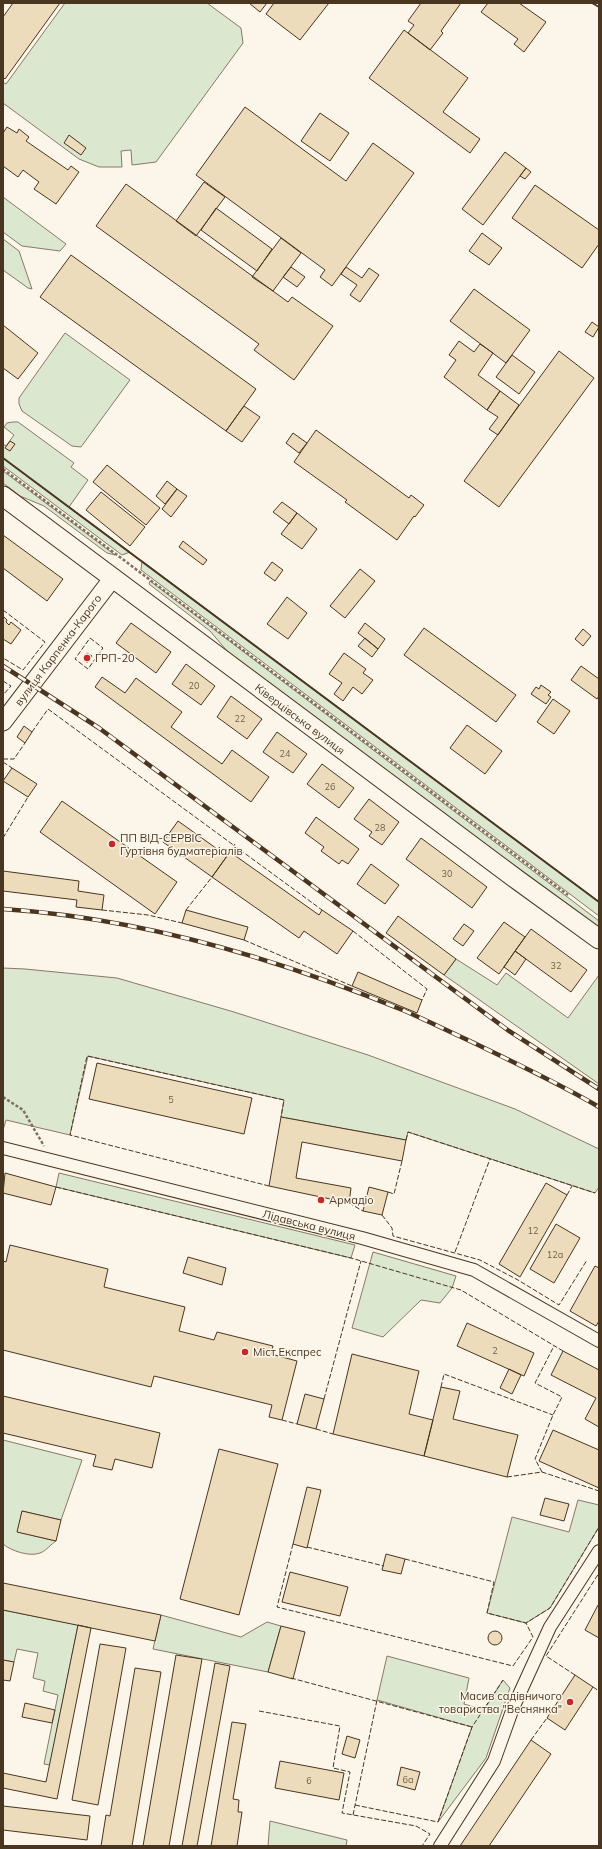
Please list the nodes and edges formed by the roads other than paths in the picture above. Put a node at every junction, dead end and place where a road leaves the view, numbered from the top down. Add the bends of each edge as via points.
1 (3, 496) edge
2 (112, 579) junction
3 (3, 722) edge
4 (599, 939) edge
5 (3, 1148) edge
6 (599, 1341) edge
7 (599, 1551) edge
8 (440, 1846) edge

1 - 2 main road, Ківерцівська вулиця
2 - 3 main road, вулиця Карпенка-Карого
2 - 4 main road, Ківерцівська вулиця
5 - 6 street, Лідавська вулиця via 362,1238 474,1270
7 - 8 street via 550,1627 513,1708 494,1761

